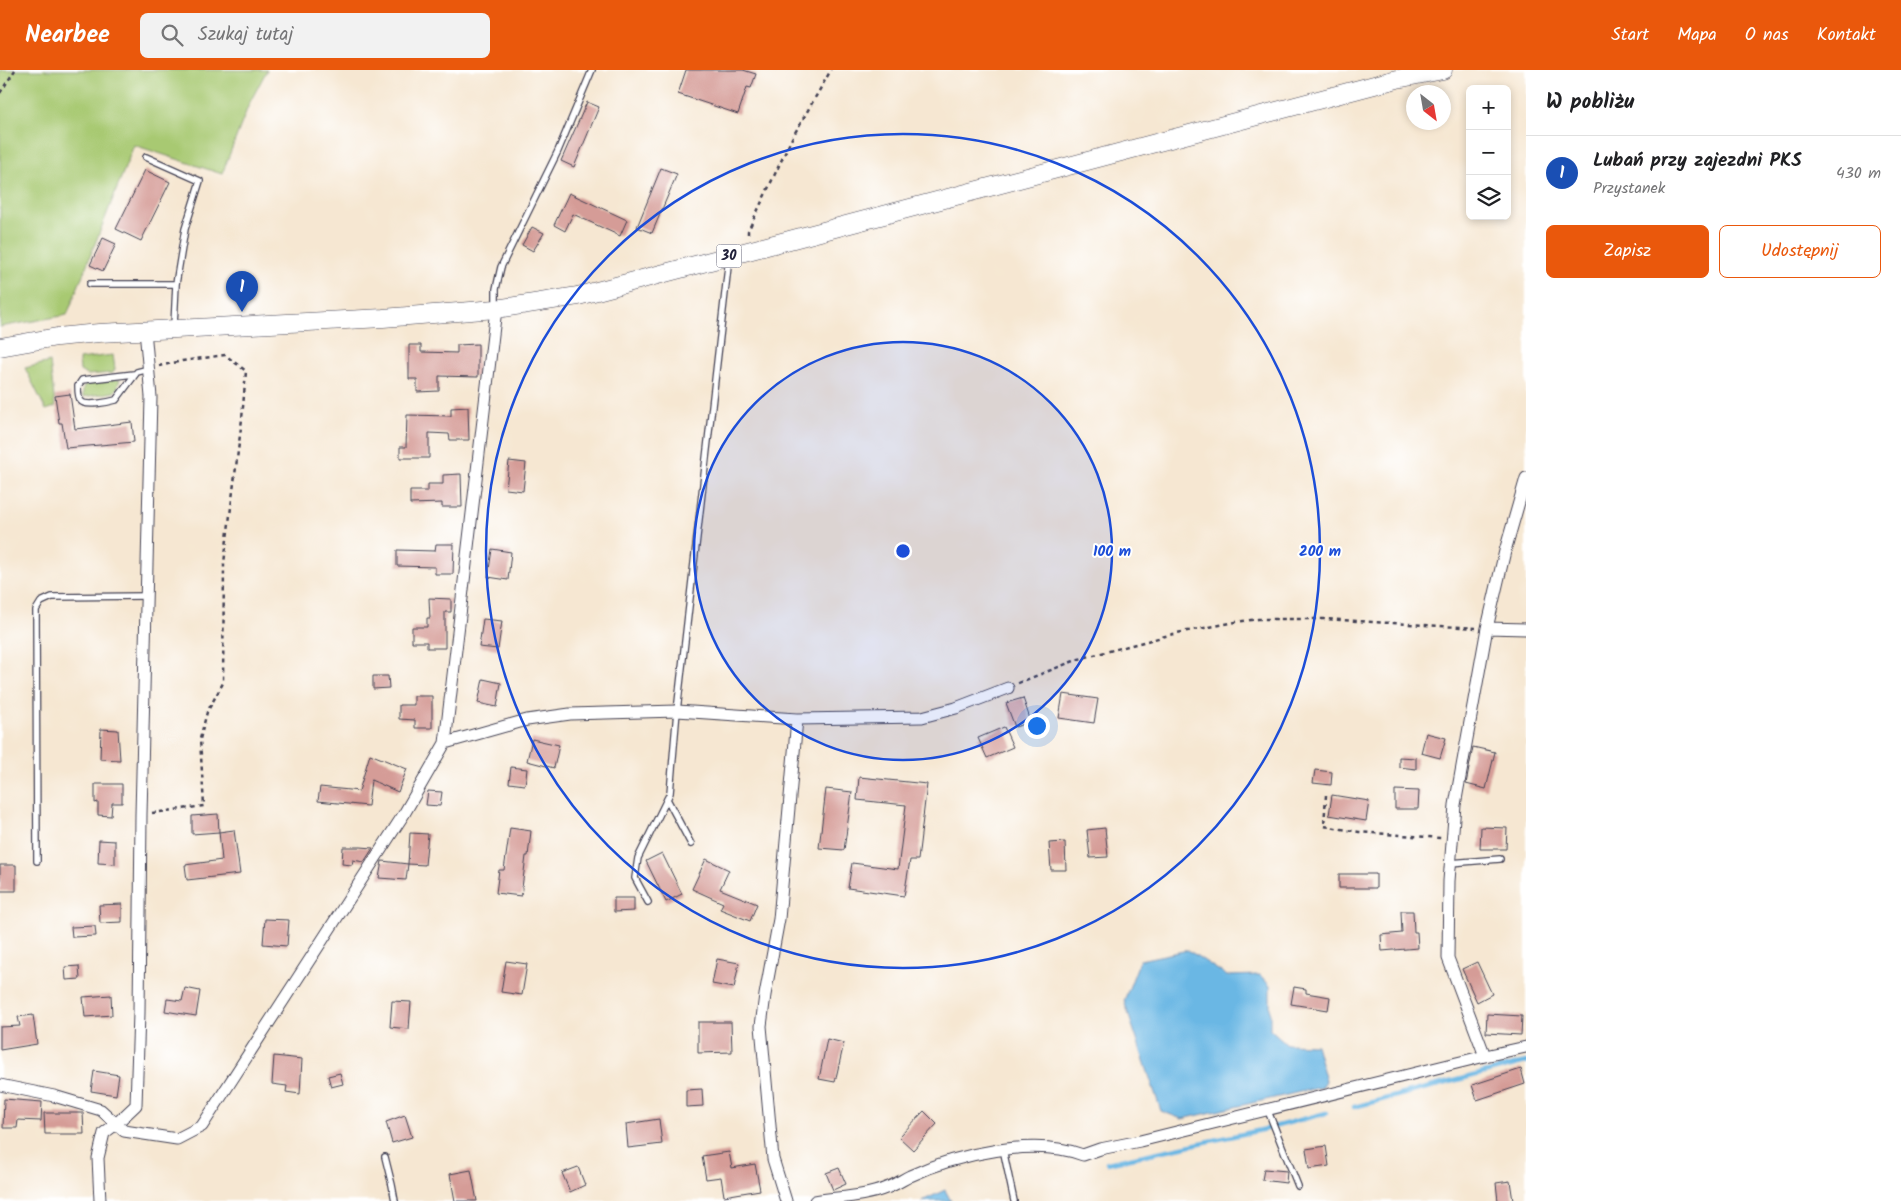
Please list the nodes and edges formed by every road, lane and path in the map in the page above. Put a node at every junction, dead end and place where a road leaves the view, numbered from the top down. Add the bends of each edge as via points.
1 (15, 70) edge
2 (592, 70) edge
3 (831, 70) edge
4 (1443, 70) edge
5 (0, 93) edge
6 (146, 157) dead end
7 (750, 251) junction
8 (730, 256) junction
9 (90, 284) dead end
10 (176, 284) junction
11 (496, 309) junction
12 (174, 328) junction
13 (145, 330) junction
14 (0, 347) edge
15 (149, 369) junction
16 (134, 374) junction
17 (1526, 478) edge
18 (146, 596) junction
19 (1487, 628) junction
20 (1526, 629) edge
21 (1008, 688) joint
22 (677, 711) junction
23 (797, 719) junction
24 (444, 742) junction
25 (1326, 795) dead end
26 (666, 799) junction
27 (141, 815) junction
28 (1452, 839) junction
29 (692, 844) dead end
30 (1500, 859) dead end
31 (37, 861) dead end
32 (1450, 863) junction
33 (648, 902) dead end
34 (1526, 1047) edge
35 (1485, 1056) junction
36 (0, 1085) edge
37 (1268, 1111) junction
38 (116, 1124) junction
39 (1003, 1149) junction
40 (385, 1157) dead end
41 (1298, 1186) dead end
42 (863, 1198) edge
43 (100, 1201) edge
44 (395, 1201) edge
45 (786, 1201) edge
46 (816, 1201) edge
47 (1014, 1201) edge

1 - 5 path
2 - 11 lane via 558,151 502,267 496,289
3 - 7 path via 792,138 748,231
4 - 7 main road, 30 via 1397,79
6 - 10 lane via 200,181 185,229
7 - 8 main road, 30
8 - 11 main road, 30 via 578,296
8 - 22 lane
9 - 10 lane
10 - 12 lane
11 - 12 main road, 30
11 - 24 street
12 - 13 main road, 30
13 - 14 main road, 30 via 57,337
13 - 15 street
15 - 16 lane
15 - 18 street
15 - 27 path via 225,355 246,371 224,563 223,683 207,712 200,739 204,806
16 - 16 lane via 116,400 90,404 83,404 80,400 78,386 82,380
17 - 19 street
18 - 27 street
18 - 31 lane via 52,597 41,602 36,610
19 - 20 street
19 - 21 path via 1323,619 1236,622 1177,633 1079,659
19 - 28 street via 1455,805
21 - 23 street via 922,717
22 - 23 street
22 - 24 street via 548,716
22 - 26 lane via 670,793
23 - 45 street via 779,919 761,1026 773,1159
24 - 38 street via 404,814 202,1126 176,1139 124,1131
25 - 28 path via 1324,826
26 - 29 lane
26 - 33 lane via 638,858 635,878
27 - 38 street via 136,1106
28 - 32 street
30 - 32 lane
32 - 35 street via 1448,958
34 - 35 street
35 - 37 street
36 - 38 street via 100,1110
37 - 39 street via 1084,1155 1043,1146
37 - 41 lane
38 - 43 street via 104,1133 98,1158
39 - 42 street via 941,1164
39 - 47 lane
40 - 44 lane
42 - 46 street

